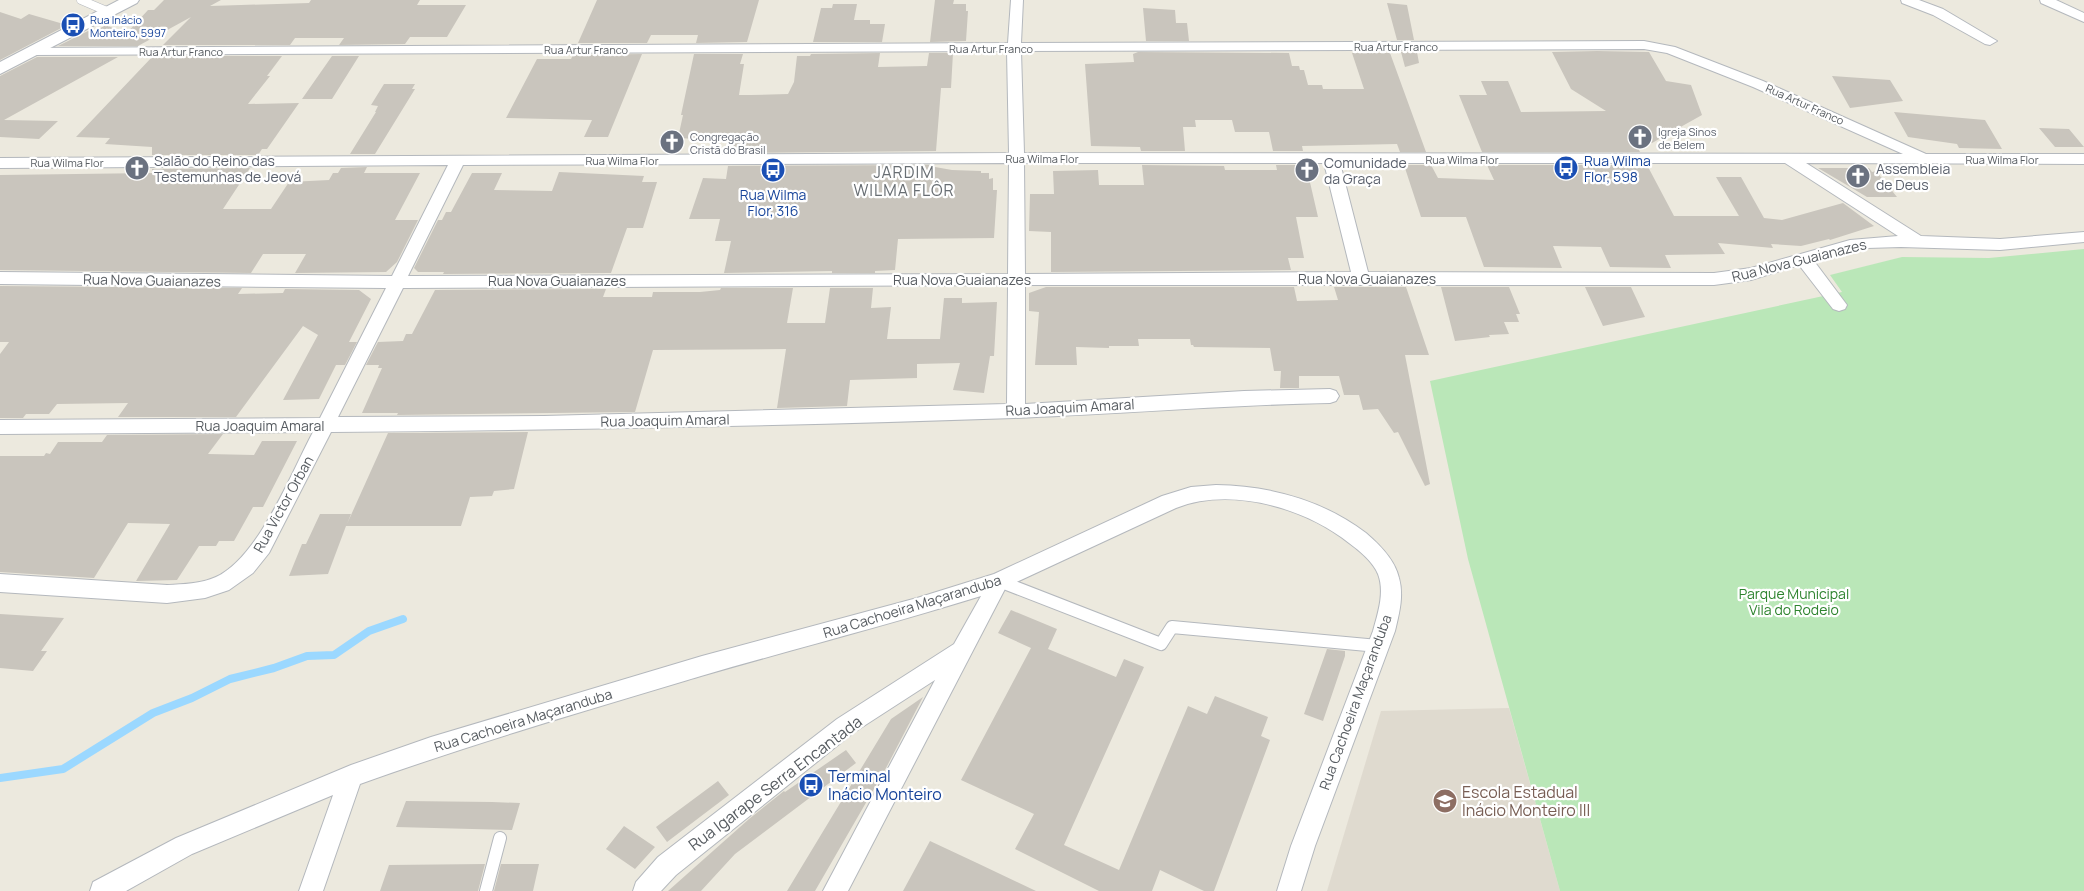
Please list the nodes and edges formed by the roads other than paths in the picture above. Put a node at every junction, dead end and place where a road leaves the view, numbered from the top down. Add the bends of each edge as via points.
1 (81, 0) edge
2 (131, 0) edge
3 (1017, 0) edge
4 (1907, 0) edge
5 (2046, 0) edge
6 (109, 12) junction
7 (2084, 18) edge
8 (1990, 41) dead end
9 (1014, 48) junction
10 (34, 51) junction
11 (0, 69) edge
12 (1017, 158) junction
13 (1788, 159) junction
14 (1925, 159) junction
15 (2084, 159) edge
16 (1331, 160) junction
17 (458, 161) junction
18 (0, 163) edge
19 (2084, 237) edge
20 (1918, 242) junction
21 (1803, 259) junction
22 (0, 278) edge
23 (1361, 278) junction
24 (1018, 279) junction
25 (397, 282) junction
26 (1839, 305) dead end
27 (1330, 396) dead end
28 (1016, 411) junction
29 (326, 425) junction
30 (0, 427) edge
31 (999, 581) junction
32 (0, 582) edge
33 (1378, 646) junction
34 (962, 651) junction
35 (351, 776) junction
36 (500, 838) dead end
37 (108, 889) edge
38 (311, 891) edge
39 (486, 891) edge
40 (644, 891) edge
41 (835, 891) edge
42 (1289, 891) edge

1 - 6 lane
2 - 6 street
3 - 9 street
4 - 8 street via 1938,12
5 - 7 street
6 - 10 street
9 - 10 street, Rua Artur Franco
9 - 12 street
9 - 14 street, Rua Artur Franco via 1644,45 1670,50 1758,84
10 - 11 street
12 - 16 street, Rua Wilma Flor
12 - 17 street, Rua Wilma Flor
12 - 24 street
13 - 14 street, Rua Wilma Flor
13 - 16 street, Rua Wilma Flor
13 - 20 street
14 - 15 street, Rua Wilma Flor
16 - 23 street
17 - 18 street, Rua Wilma Flor
17 - 25 street, Rua Victor Orban
19 - 20 street, Rua Nova Guaianazes via 1991,245
20 - 21 street, Rua Nova Guaianazes via 1864,243
21 - 23 street, Rua Nova Guaianazes via 1750,274 1714,279
21 - 26 street
22 - 25 street, Rua Nova Guaianazes
23 - 24 street, Rua Nova Guaianazes
24 - 25 street, Rua Nova Guaianazes
24 - 28 street
25 - 29 street, Rua Victor Orban
27 - 28 street, Rua Joaquim Amaral
28 - 29 street, Rua Joaquim Amaral
29 - 30 street, Rua Joaquim Amaral
29 - 32 street, Rua Victor Orban via 264,542 238,575 225,582 193,592 152,593
31 - 33 lane via 1161,644 1172,627
31 - 33 street, Rua Cachoeira Maçaranduba via 1140,514 1193,494 1228,493 1278,498 1305,507 1341,526 1370,549 1381,563 1389,577 1391,597
31 - 34 street, Rua Igarape Serra Encantada
31 - 35 street, Rua Cachoeira Maçaranduba via 664,677 431,748
33 - 42 street, Rua Cachoeira Maçaranduba
34 - 40 street, Rua Igarape Serra Encantada via 845,726 666,866
34 - 41 street, Rua Igarape Serra Encantada
35 - 37 street, Rua Cachoeira Maçaranduba via 184,846
35 - 38 street
36 - 39 lane

